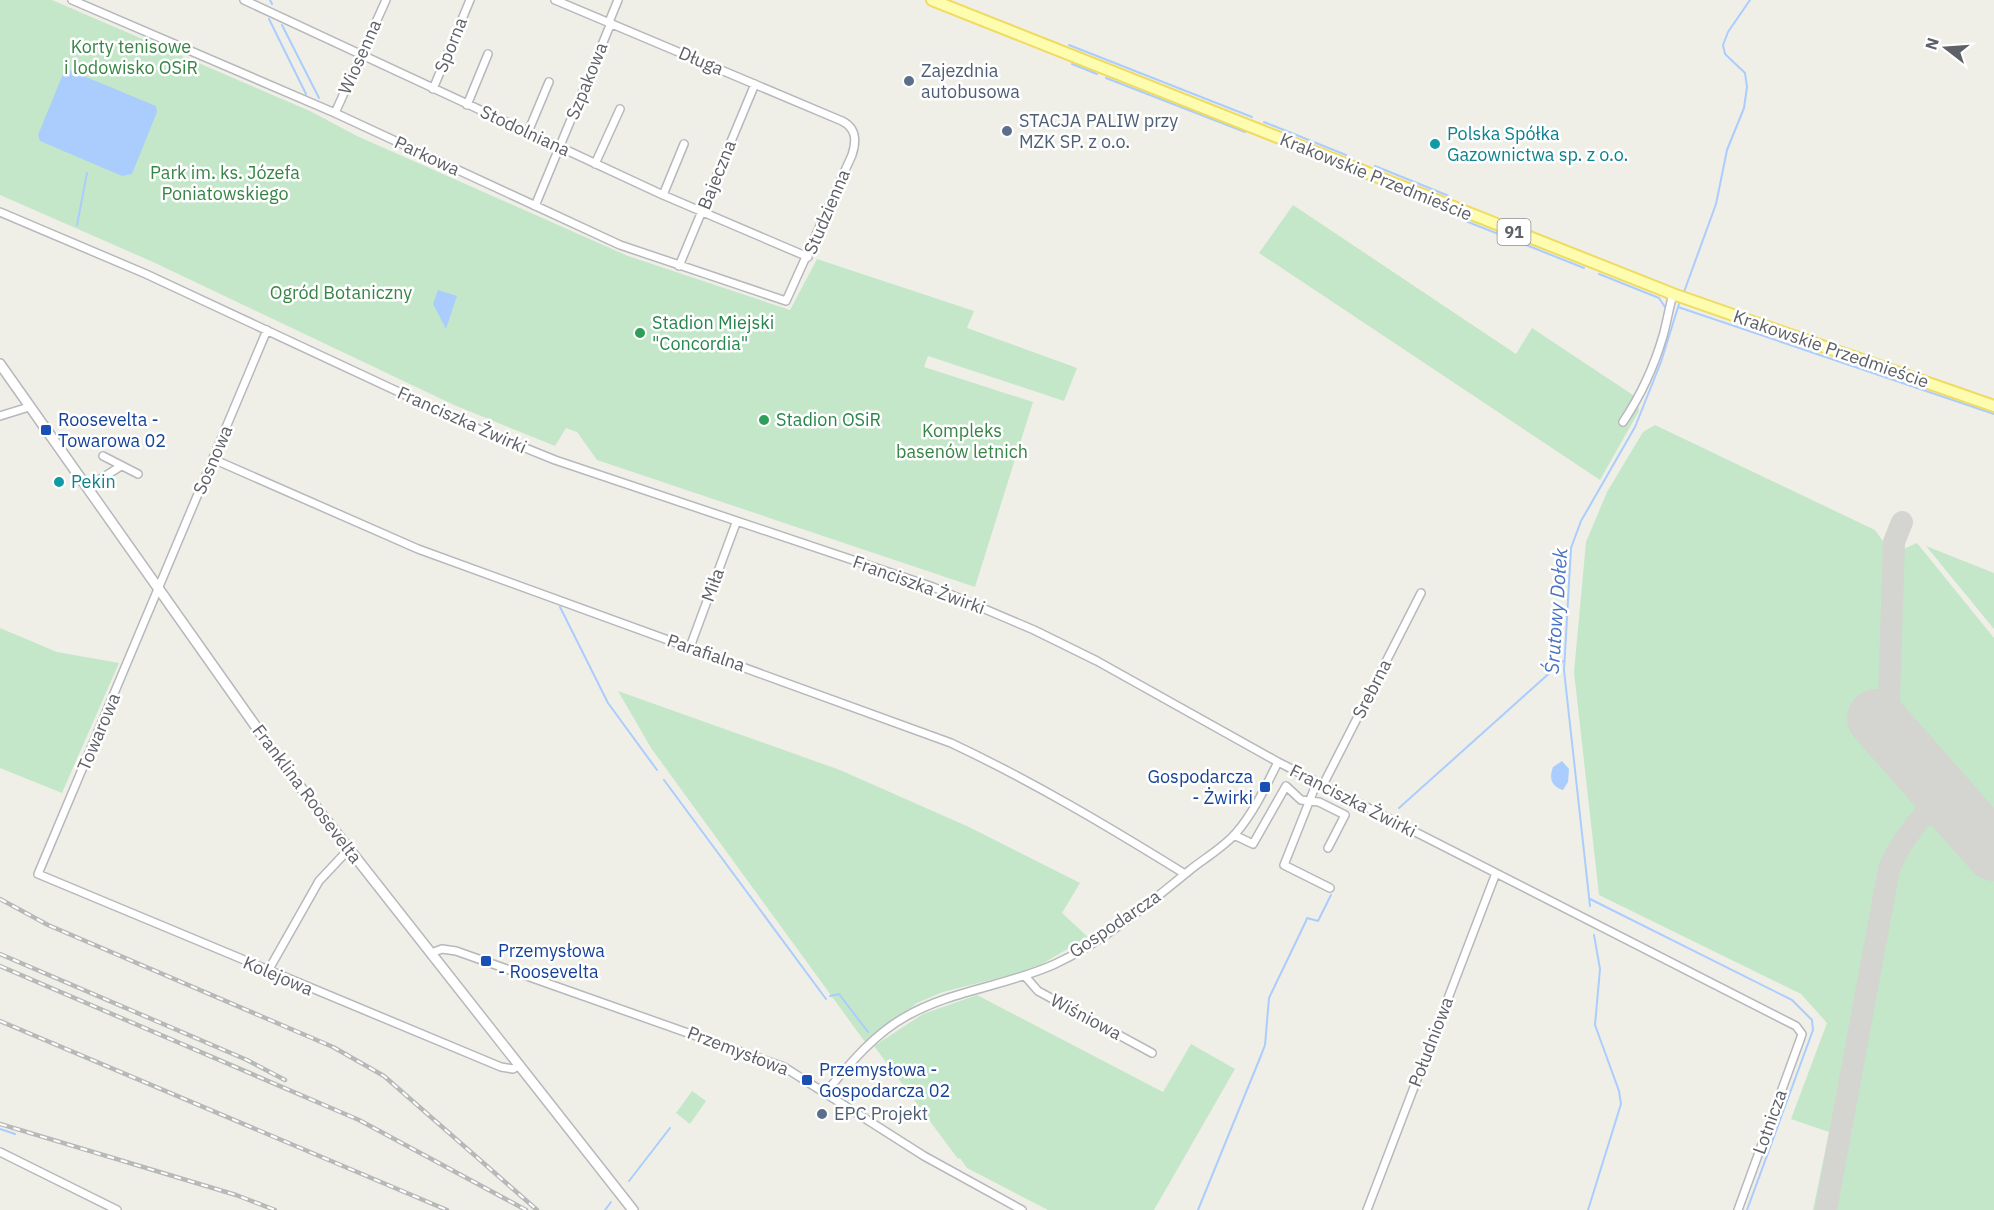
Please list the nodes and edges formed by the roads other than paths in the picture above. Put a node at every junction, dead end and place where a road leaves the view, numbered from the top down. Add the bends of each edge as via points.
1 (72, 0) edge
2 (244, 0) edge
3 (386, 0) edge
4 (470, 0) edge
5 (555, 0) edge
6 (618, 0) edge
7 (932, 0) edge
8 (610, 22) junction
9 (488, 54) dead end
10 (361, 56) junction
11 (549, 81) dead end
12 (755, 84) junction
13 (433, 89) junction
14 (466, 105) junction
15 (620, 109) dead end
16 (335, 113) junction
17 (847, 123) joint
18 (528, 132) junction
19 (684, 144) dead end
20 (560, 147) junction
21 (595, 164) junction
22 (663, 195) junction
23 (535, 206) junction
24 (0, 212) edge
25 (702, 213) junction
26 (808, 257) junction
27 (679, 267) junction
28 (1673, 294) junction
29 (786, 301) joint
30 (267, 330) junction
31 (1, 368) edge
32 (1994, 406) edge
33 (29, 407) junction
34 (0, 416) edge
35 (1623, 422) dead end
36 (103, 456) dead end
37 (213, 459) junction
38 (121, 466) junction
39 (138, 474) dead end
40 (88, 487) junction
41 (736, 522) junction
42 (159, 590) junction
43 (1420, 592) dead end
44 (690, 647) junction
45 (1278, 762) junction
46 (1320, 784) junction
47 (1310, 802) junction
48 (1234, 835) junction
49 (1328, 848) dead end
50 (349, 849) junction
51 (1496, 873) junction
52 (38, 874) joint
53 (1185, 874) junction
54 (1330, 888) dead end
55 (430, 953) junction
56 (268, 971) junction
57 (1025, 976) junction
58 (1802, 1034) joint
59 (1152, 1053) dead end
60 (520, 1065) junction
61 (825, 1092) junction
62 (0, 1152) edge
63 (117, 1210) edge
64 (633, 1210) edge
65 (1022, 1210) edge
66 (1367, 1210) edge
67 (1738, 1210) edge

1 - 16 street, Parkowa
2 - 10 street, Stodolniana
3 - 10 street, Wiosenna
4 - 13 street, Sporna
5 - 8 street, Długa
6 - 8 street, Szpakowa
7 - 28 main road, Krakowskie Przedmieście / 91
8 - 12 street, Długa
8 - 20 street, Szpakowa
9 - 14 street
10 - 13 street, Stodolniana
10 - 16 street, Wiosenna
11 - 18 street
12 - 17 street, Długa
12 - 25 street, Bajeczna
13 - 14 street, Stodolniana
14 - 18 street, Stodolniana
15 - 21 street
16 - 23 street, Parkowa
17 - 26 street, Studzienna via 854,133 855,146
18 - 20 street, Stodolniana
19 - 22 street
20 - 21 street, Stodolniana
20 - 23 street, Szpakowa
21 - 22 street, Stodolniana
22 - 25 street, Stodolniana
23 - 27 street, Parkowa
24 - 30 street, Franciszka Żwirki
25 - 26 street, Stodolniana
25 - 27 street, Bajeczna
26 - 29 street, Studzienna
27 - 29 street, Parkowa
28 - 32 main road, Krakowskie Przedmieście / 91
28 - 35 street via 1650,372
30 - 37 street, Sosnowa
30 - 41 street, Franciszka Żwirki via 535,452
31 - 33 street, Franklina Roosevelta
33 - 34 street
33 - 40 street, Franklina Roosevelta
36 - 38 street
37 - 42 street, Sosnowa
37 - 44 street, Parafialna via 418,549
38 - 39 street
38 - 40 street
40 - 42 street, Franklina Roosevelta
41 - 44 street, Miła
41 - 45 street, Franciszka Żwirki via 933,587 1016,622 1096,661
42 - 50 street, Franklina Roosevelta
42 - 52 street, Towarowa
43 - 46 street, Srebrna
44 - 53 street, Parafialna via 951,743 1093,817
45 - 46 street, Franciszka Żwirki
45 - 48 street, Gospodarcza
46 - 47 street, Srebrna
46 - 51 street, Franciszka Żwirki
47 - 48 street via 1285,787 1253,844
47 - 49 street via 1346,815
47 - 54 street, Srebrna via 1284,865
48 - 53 street, Gospodarcza
50 - 55 street, Franklina Roosevelta
50 - 56 street via 319,880
51 - 58 street, Franciszka Żwirki via 1796,1026
51 - 66 street, Południowa
52 - 56 street, Kolejowa
53 - 57 street, Gospodarcza via 1093,943
55 - 60 street, Franklina Roosevelta
55 - 61 street, Przemysłowa via 442,949 456,951 723,1044 784,1067
56 - 60 street, Kolejowa via 501,1067 513,1069
57 - 59 street, Wiśniowa via 1038,991
57 - 61 street, Gospodarcza via 935,1002 904,1017 865,1049
58 - 67 street, Lotnicza
60 - 64 street, Franklina Roosevelta
61 - 65 street, Przemysłowa via 924,1156
62 - 63 street

